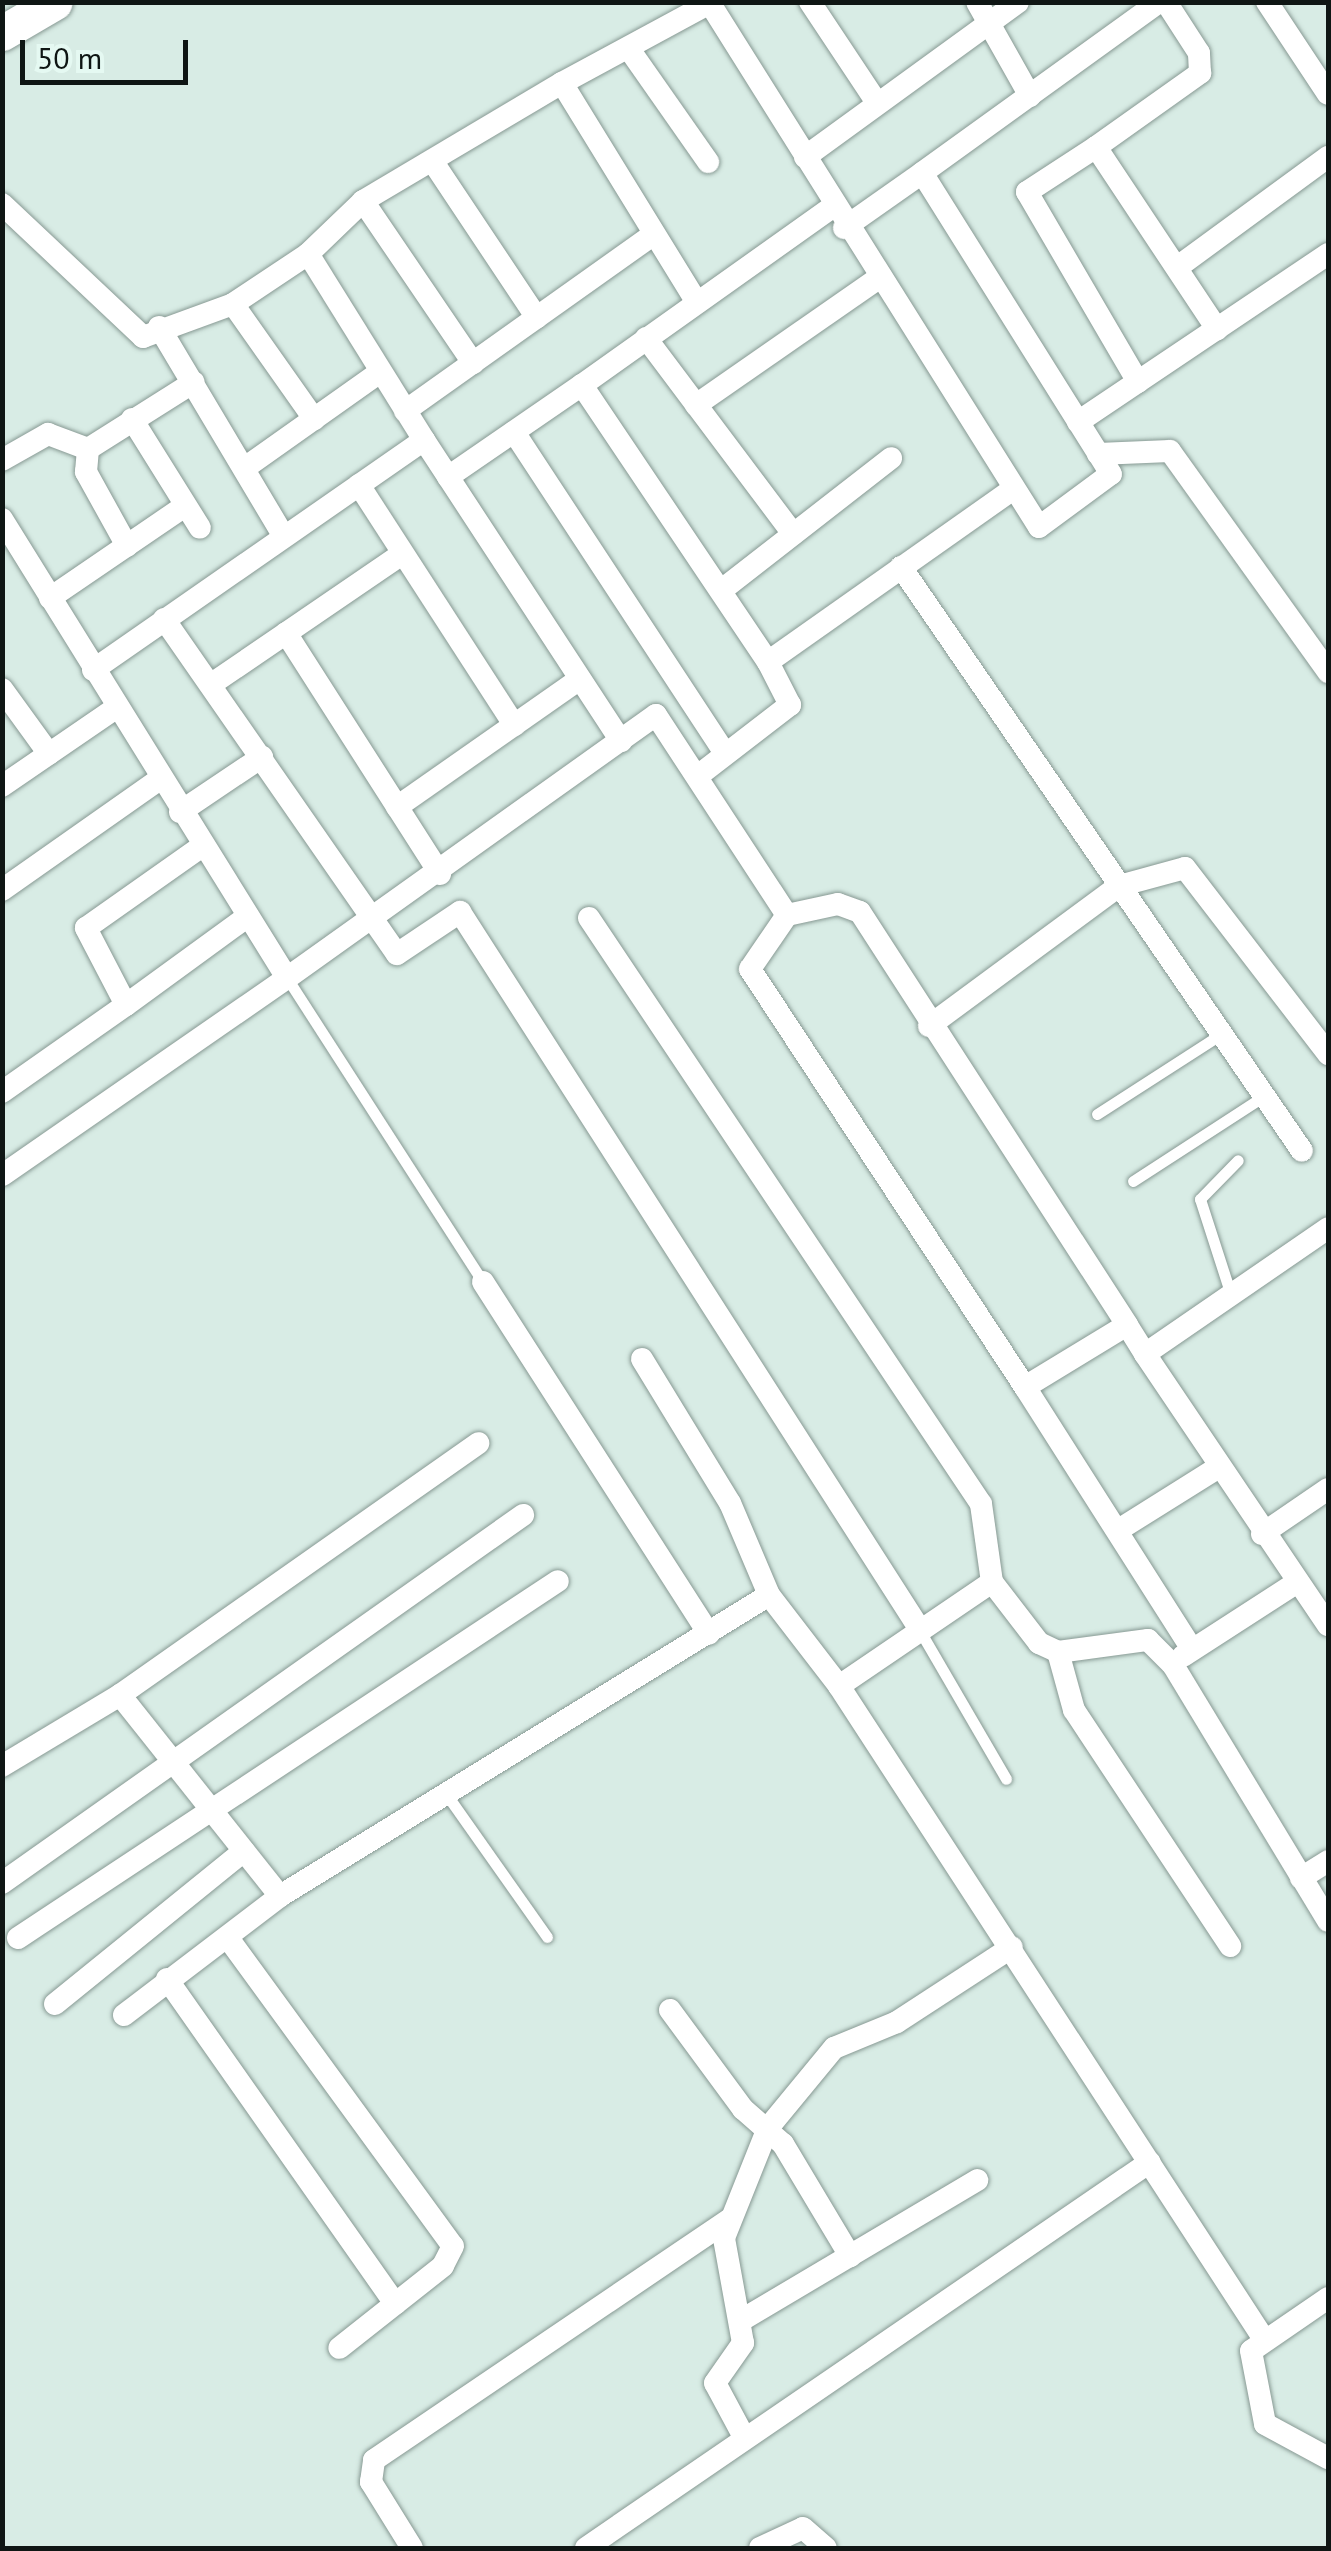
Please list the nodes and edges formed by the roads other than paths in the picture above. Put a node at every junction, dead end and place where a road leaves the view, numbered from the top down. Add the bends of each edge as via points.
1 (810, 2) edge
2 (1018, 2) edge
3 (1163, 2) edge
4 (1267, 2) edge
5 (710, 3) edge
6 (983, 12) edge
7 (629, 49) junction
8 (562, 83) junction
9 (1328, 94) edge
10 (1030, 96) junction
11 (877, 103) junction
12 (1096, 147) junction
13 (804, 156) junction
14 (1328, 157) edge
15 (433, 162) junction
16 (708, 162) dead end
17 (922, 173) junction
18 (363, 201) junction
19 (2, 204) edge
20 (832, 208) junction
21 (844, 228) junction
22 (652, 235) junction
23 (308, 254) junction
24 (1328, 254) edge
25 (1179, 266) junction
26 (877, 278) junction
27 (696, 302) junction
28 (233, 304) junction
29 (536, 318) junction
30 (159, 327) junction
31 (1217, 328) junction
32 (646, 338) junction
33 (473, 363) junction
34 (379, 373) junction
35 (194, 382) junction
36 (1138, 382) junction
37 (582, 385) junction
38 (696, 405) junction
39 (405, 411) junction
40 (314, 419) junction
41 (132, 420) junction
42 (1078, 422) junction
43 (514, 432) junction
44 (424, 440) junction
45 (88, 449) junction
46 (1098, 454) junction
47 (891, 458) dead end
48 (2, 460) edge
49 (246, 467) junction
50 (448, 476) junction
51 (359, 485) junction
52 (1010, 491) junction
53 (185, 506) junction
54 (2, 519) edge
55 (200, 528) dead end
56 (792, 534) junction
57 (284, 535) junction
58 (127, 546) junction
59 (402, 554) junction
60 (901, 568) junction
61 (722, 588) junction
62 (50, 598) junction
63 (164, 619) junction
64 (286, 633) junction
65 (768, 662) junction
66 (93, 670) junction
67 (1328, 672) edge
68 (580, 678) junction
69 (213, 683) junction
70 (2, 689) edge
71 (116, 708) junction
72 (514, 725) junction
73 (621, 741) junction
74 (723, 750) junction
75 (49, 754) junction
76 (262, 756) junction
77 (700, 774) junction
78 (160, 780) junction
79 (2, 786) edge
80 (397, 808) junction
81 (180, 812) junction
82 (201, 847) junction
83 (440, 874) junction
84 (1118, 886) junction
85 (2, 890) edge
86 (787, 915) junction
87 (248, 916) junction
88 (589, 918) dead end
89 (371, 922) junction
90 (287, 978) junction
91 (126, 1006) junction
92 (929, 1026) junction
93 (1221, 1034) junction
94 (1328, 1054) edge
95 (2, 1092) edge
96 (1264, 1096) junction
97 (1098, 1114) dead end
98 (1302, 1151) dead end
99 (1238, 1160) dead end
100 (2, 1175) edge
101 (1133, 1181) dead end
102 (1328, 1228) edge
103 (483, 1282) joint
104 (1231, 1295) junction
105 (1127, 1325) junction
106 (1145, 1354) junction
107 (642, 1360) dead end
108 (1026, 1387) junction
109 (478, 1443) dead end
110 (1220, 1467) junction
111 (1328, 1489) edge
112 (523, 1515) dead end
113 (1120, 1529) junction
114 (1262, 1534) junction
115 (558, 1581) dead end
116 (992, 1582) junction
117 (1296, 1583) junction
118 (769, 1596) junction
119 (1324, 1611) edge
120 (918, 1628) junction
121 (708, 1634) junction
122 (1192, 1649) junction
123 (1058, 1652) junction
124 (1173, 1665) junction
125 (840, 1686) junction
126 (120, 1696) junction
127 (170, 1760) junction
128 (2, 1766) edge
129 (1006, 1779) dead end
130 (448, 1798) junction
131 (210, 1803) junction
132 (244, 1852) junction
133 (1328, 1861) edge
134 (1302, 1878) junction
135 (2, 1883) edge
136 (280, 1896) junction
137 (1328, 1920) edge
138 (18, 1938) dead end
139 (228, 1938) junction
140 (547, 1938) dead end
141 (1230, 1946) dead end
142 (1012, 1947) junction
143 (167, 1978) junction
144 (55, 2004) dead end
145 (670, 2010) dead end
146 (124, 2015) dead end
147 (768, 2128) junction
148 (1150, 2162) junction
149 (977, 2180) dead end
150 (729, 2220) junction
151 (850, 2256) junction
152 (1328, 2298) edge
153 (395, 2304) junction
154 (740, 2321) junction
155 (1262, 2336) junction
156 (339, 2348) dead end
157 (744, 2438) junction
158 (1328, 2458) edge
159 (412, 2548) edge
160 (586, 2548) edge
161 (760, 2548) edge
162 (826, 2548) edge

1 - 11 street
2 - 6 street
3 - 10 street
3 - 12 street via 1199,53 1200,73
4 - 9 street
5 - 7 street
5 - 13 street
6 - 10 street
6 - 11 street
7 - 8 street
7 - 16 street
8 - 15 street
8 - 22 street
10 - 17 street
11 - 13 street
12 - 25 street
12 - 36 street via 1027,192
13 - 20 street
14 - 25 street
15 - 18 street
15 - 29 street
17 - 21 street
17 - 42 street
18 - 23 street
18 - 33 street
19 - 30 street via 143,336
20 - 21 street
20 - 27 street
21 - 26 street
22 - 27 street
22 - 29 street
23 - 28 street
23 - 34 street
24 - 31 street
25 - 31 street
26 - 38 street
26 - 52 street
27 - 32 street
28 - 30 street
28 - 40 street
29 - 33 street
30 - 35 street
31 - 36 street
32 - 37 street
32 - 38 street
33 - 39 street
34 - 39 street
34 - 40 street
35 - 41 street
35 - 49 street
36 - 42 street
37 - 43 street
37 - 61 street
38 - 56 street
39 - 44 street
40 - 49 street
41 - 45 street
41 - 53 street
42 - 46 street
43 - 50 street
43 - 74 street
44 - 50 street
44 - 51 street
45 - 48 street via 48,434
45 - 58 street via 86,472
46 - 52 street via 1110,474 1039,527
46 - 67 street via 1170,451
47 - 56 street
49 - 57 street
50 - 68 street
51 - 57 street
51 - 59 street
52 - 60 street
53 - 55 street
53 - 58 street
54 - 62 street
56 - 61 street
57 - 63 street
58 - 62 street
59 - 64 street
59 - 72 street
60 - 65 street
60 - 84 street
61 - 65 street
62 - 66 street
63 - 66 street
63 - 69 street
64 - 69 street
64 - 80 street
65 - 74 street via 790,705
66 - 71 street
68 - 72 street
68 - 73 street
69 - 76 street
70 - 75 street
71 - 75 street
71 - 78 street
72 - 80 street
73 - 77 street via 656,715
73 - 83 street
74 - 77 street
75 - 79 street
76 - 81 street
76 - 89 street
77 - 86 street
78 - 81 street
78 - 85 street
80 - 83 street
81 - 82 street
82 - 87 street
82 - 91 street via 86,928
83 - 89 street
84 - 92 street
84 - 93 street
84 - 94 street via 1166,868 1201,881
86 - 92 street via 838,904 860,912
86 - 108 street via 750,969
87 - 90 street
87 - 91 street
88 - 116 street via 981,1504
89 - 90 street
89 - 120 street via 398,954 460,912
90 - 100 street
90 - 103 lane
91 - 95 street
92 - 105 street
93 - 96 street
93 - 97 lane
96 - 98 street
96 - 101 lane
99 - 104 lane via 1200,1199
102 - 104 street
103 - 121 street
104 - 106 street
105 - 106 street
105 - 108 street
106 - 110 street
107 - 118 street via 730,1503
108 - 113 street
109 - 126 street
110 - 113 street
110 - 114 street
111 - 114 street
112 - 127 street
113 - 122 street
114 - 117 street
115 - 131 street
116 - 120 street
116 - 123 street via 1038,1643
117 - 119 street
117 - 122 street
118 - 121 street
118 - 125 street
120 - 125 street
120 - 129 lane
121 - 130 street
122 - 124 street
123 - 124 street via 1125,1637 1148,1640
123 - 141 street via 1074,1710
124 - 134 street
125 - 142 street
126 - 127 street
126 - 128 street
127 - 131 street
127 - 135 street
130 - 136 street
130 - 140 lane
131 - 132 street
131 - 138 street
132 - 136 street
132 - 144 street
133 - 134 street
134 - 137 street
136 - 139 street
139 - 143 street
139 - 153 street via 453,2246 443,2266
142 - 147 street via 897,2022 834,2048
142 - 148 street
143 - 146 street
143 - 153 street
145 - 147 street via 743,2109
147 - 150 street
147 - 151 street
148 - 155 street
148 - 157 street
149 - 151 street
150 - 154 street via 723,2250
150 - 159 street via 374,2460 371,2482
151 - 154 street
152 - 155 street
153 - 156 street
154 - 157 street via 741,2352 714,2382
155 - 158 street via 1251,2352 1265,2424
157 - 160 street
161 - 162 street via 802,2528

